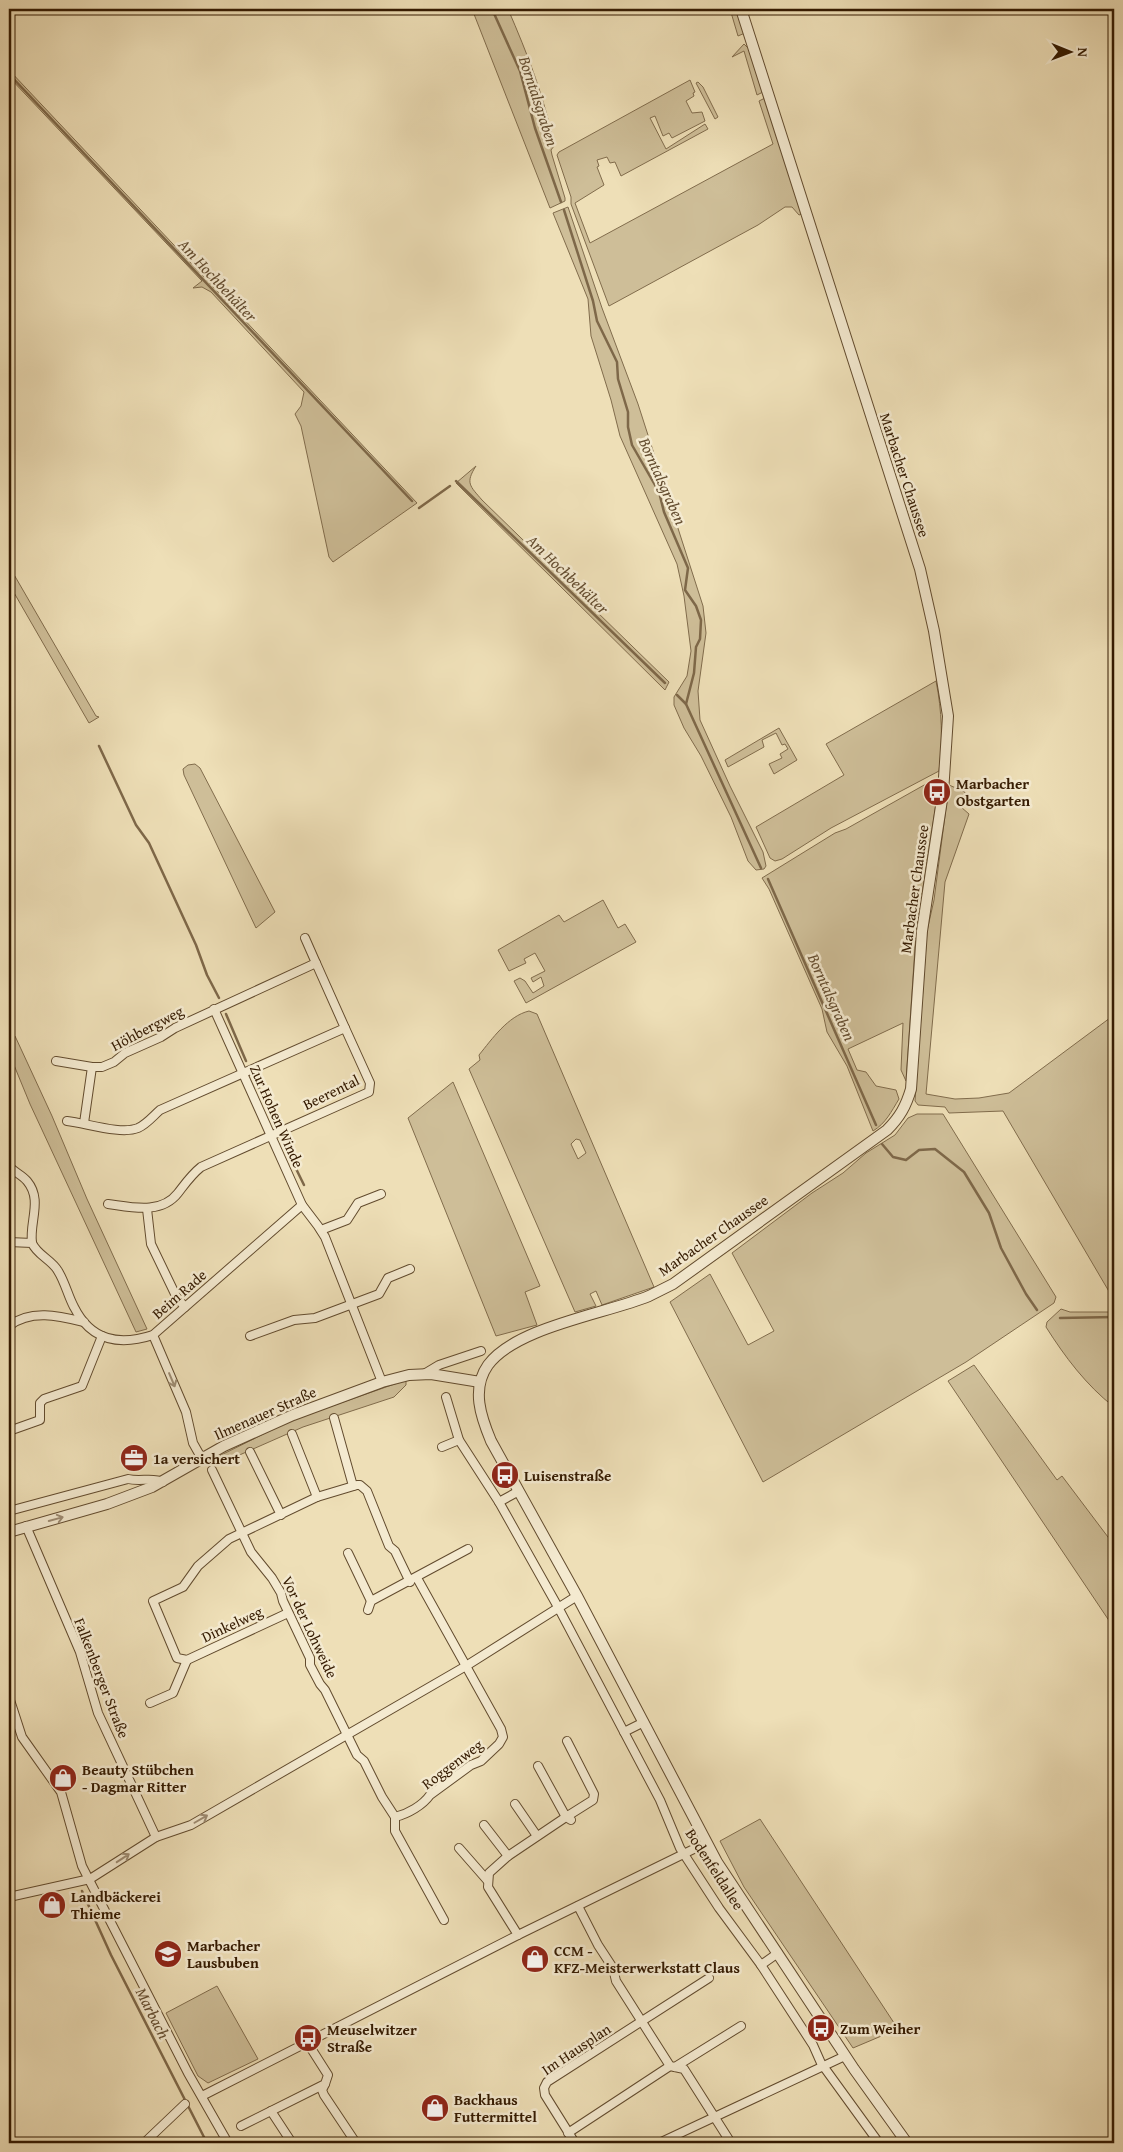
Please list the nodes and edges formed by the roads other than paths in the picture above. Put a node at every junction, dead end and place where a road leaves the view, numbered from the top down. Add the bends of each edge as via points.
1 (741, 9) edge
2 (305, 938) dead end
3 (316, 964) junction
4 (214, 1009) junction
5 (345, 1028) junction
6 (56, 1061) dead end
7 (92, 1067) junction
8 (242, 1072) junction
9 (67, 1121) dead end
10 (84, 1123) junction
11 (270, 1135) junction
12 (9, 1166) edge
13 (381, 1194) dead end
14 (108, 1204) dead end
15 (302, 1205) junction
16 (147, 1209) junction
17 (321, 1230) junction
18 (9, 1242) edge
19 (32, 1243) junction
20 (410, 1269) dead end
21 (352, 1304) junction
22 (184, 1307) junction
23 (84, 1322) junction
24 (9, 1326) edge
25 (153, 1335) junction
26 (102, 1336) junction
27 (250, 1336) dead end
28 (481, 1352) dead end
29 (424, 1374) junction
30 (382, 1382) junction
31 (480, 1382) junction
32 (446, 1397) dead end
33 (334, 1418) dead end
34 (9, 1430) edge
35 (292, 1434) dead end
36 (460, 1440) junction
37 (442, 1447) dead end
38 (250, 1452) dead end
39 (202, 1458) junction
40 (212, 1470) dead end
41 (163, 1482) junction
42 (353, 1486) junction
43 (519, 1491) junction
44 (317, 1497) junction
45 (499, 1502) junction
46 (9, 1511) edge
47 (281, 1515) junction
48 (26, 1526) junction
49 (9, 1532) edge
50 (243, 1533) junction
51 (468, 1550) dead end
52 (348, 1553) dead end
53 (414, 1580) junction
54 (577, 1596) junction
55 (371, 1601) junction
56 (558, 1607) junction
57 (368, 1610) dead end
58 (288, 1613) junction
59 (188, 1660) junction
60 (466, 1666) junction
61 (9, 1697) edge
62 (150, 1703) dead end
63 (644, 1722) junction
64 (624, 1732) junction
65 (346, 1735) junction
66 (566, 1741) dead end
67 (538, 1766) dead end
68 (515, 1804) dead end
69 (396, 1817) junction
70 (568, 1818) junction
71 (484, 1825) dead end
72 (537, 1836) junction
73 (156, 1837) junction
74 (706, 1844) junction
75 (459, 1848) dead end
76 (683, 1854) junction
77 (508, 1856) junction
78 (90, 1879) junction
79 (487, 1880) junction
80 (9, 1897) edge
81 (578, 1906) junction
82 (444, 1920) dead end
83 (518, 1934) junction
84 (778, 1953) junction
85 (760, 1964) junction
86 (709, 1978) dead end
87 (642, 2021) junction
88 (740, 2026) dead end
89 (307, 2042) junction
90 (846, 2056) junction
91 (673, 2067) junction
92 (824, 2067) junction
93 (325, 2084) junction
94 (202, 2096) junction
95 (185, 2104) dead end
96 (271, 2111) junction
97 (714, 2117) junction
98 (241, 2126) dead end
99 (568, 2133) junction
100 (144, 2143) edge
101 (228, 2143) edge
102 (292, 2143) edge
103 (356, 2143) edge
104 (575, 2143) edge
105 (659, 2143) edge
106 (731, 2143) edge
107 (879, 2143) edge
108 (907, 2143) edge

1 - 31 street, Marbacher Chaussee via 920,569 945,692 948,716 945,770 922,931 911,1089 907,1105 887,1130 673,1284 648,1296 516,1342 487,1365
2 - 3 street, Beerental
3 - 4 street
3 - 5 street, Beerental
4 - 7 street, Höhbergweg via 125,1053 108,1065
4 - 8 street, Zur Hohen Winde
5 - 8 street
5 - 11 street, Beerental via 370,1083 369,1092
6 - 7 street, Höhbergweg
7 - 10 street
8 - 10 street via 160,1110 135,1129 119,1130
8 - 11 street, Zur Hohen Winde
9 - 10 street
11 - 15 street, Zur Hohen Winde
11 - 16 street via 201,1167 171,1199
12 - 19 street via 24,1178 33,1192
13 - 17 street via 358,1203 347,1220
14 - 16 street
15 - 17 street, Zur Hohen Winde
15 - 22 street, Beim Rade
16 - 22 street via 152,1244
17 - 21 street, Zur Hohen Winde
18 - 19 street
19 - 23 street via 59,1272 74,1308
20 - 21 street via 388,1278 378,1294
21 - 27 street
21 - 30 street, Zur Hohen Winde
22 - 25 street, Beim Rade
23 - 24 street via 43,1315 30,1316
23 - 26 street
25 - 26 street via 125,1341
25 -> 39 street, Beim Rade via 186,1412 192,1443
26 - 34 street via 82,1386 44,1399 40,1403 40,1420
28 - 29 street, Ilmenauer Straße via 439,1365
29 - 30 street, Ilmenauer Straße
29 - 31 street, Ilmenauer Straße
30 - 39 street, Ilmenauer Straße via 293,1415
31 - 43 street, Bodenfeldallee via 481,1418
32 - 36 street, Bodenfeldallee
33 - 42 street
35 - 44 street
36 - 37 street
36 - 45 street, Bodenfeldallee
38 - 47 street
39 - 41 street, Ilmenauer Straße
40 - 50 street, Vor der Lohweide
41 - 46 street via 128,1478
48 -> 41 street, Ilmenauer Straße via 107,1504
42 - 44 street
42 - 53 street via 367,1491 389,1546
43 - 45 street
43 - 54 street, Bodenfeldallee
44 - 47 street
45 - 56 street, Bodenfeldallee
47 - 50 street
48 - 49 street, Ilmenauer Straße
48 - 73 street, Falkenberger Straße via 80,1652 98,1713
50 - 58 street, Vor der Lohweide via 251,1552 278,1587
50 - 59 street via 222,1544 198,1566 183,1587 153,1601 177,1658
51 - 53 street
52 - 55 street
53 - 55 street
53 - 60 street
54 - 56 street
54 - 63 street, Bodenfeldallee
55 - 57 street
56 - 60 street
56 - 64 street, Bodenfeldallee
58 - 59 street, Dinkelweg
58 - 65 street, Vor der Lohweide
59 - 62 street via 173,1692
60 - 65 street
60 - 69 street, Roggenweg via 501,1729 502,1740 480,1761 426,1801
61 - 78 street via 22,1737 61,1792 79,1860
63 - 64 street
63 - 74 street, Bodenfeldallee
64 - 76 street, Bodenfeldallee via 660,1800
65 - 69 street, Vor der Lohweide
73 -> 65 street via 191,1825
66 - 70 street via 595,1797
67 - 70 street
68 - 72 street
69 - 82 street via 395,1831
70 - 72 street
71 - 77 street
72 - 77 street
78 -> 73 street
74 - 76 street
74 - 84 street, Bodenfeldallee
75 - 79 street
76 - 81 street
76 - 85 street, Bodenfeldallee
77 - 79 street via 490,1871
78 - 80 street
78 - 94 street
79 - 83 street via 488,1887
81 - 83 street
81 - 87 street via 613,1968 616,1981
83 - 89 street
84 - 85 street
84 - 90 street, Bodenfeldallee
85 - 92 street, Bodenfeldallee
86 - 87 street, Im Hausplan
87 - 91 street
87 - 99 street, Im Hausplan via 545,2085 545,2095
88 - 91 street
89 - 93 street via 328,2076
89 - 94 street
90 - 92 street
90 - 108 street, Bodenfeldallee
91 - 97 street via 684,2069
91 - 99 street
92 - 97 street
92 - 107 street, Bodenfeldallee
93 - 96 street
93 - 103 street via 324,2095
94 - 101 street
95 - 100 street
96 - 98 street
96 - 102 street
97 - 105 street
97 - 106 street
99 - 104 street, Im Hausplan

